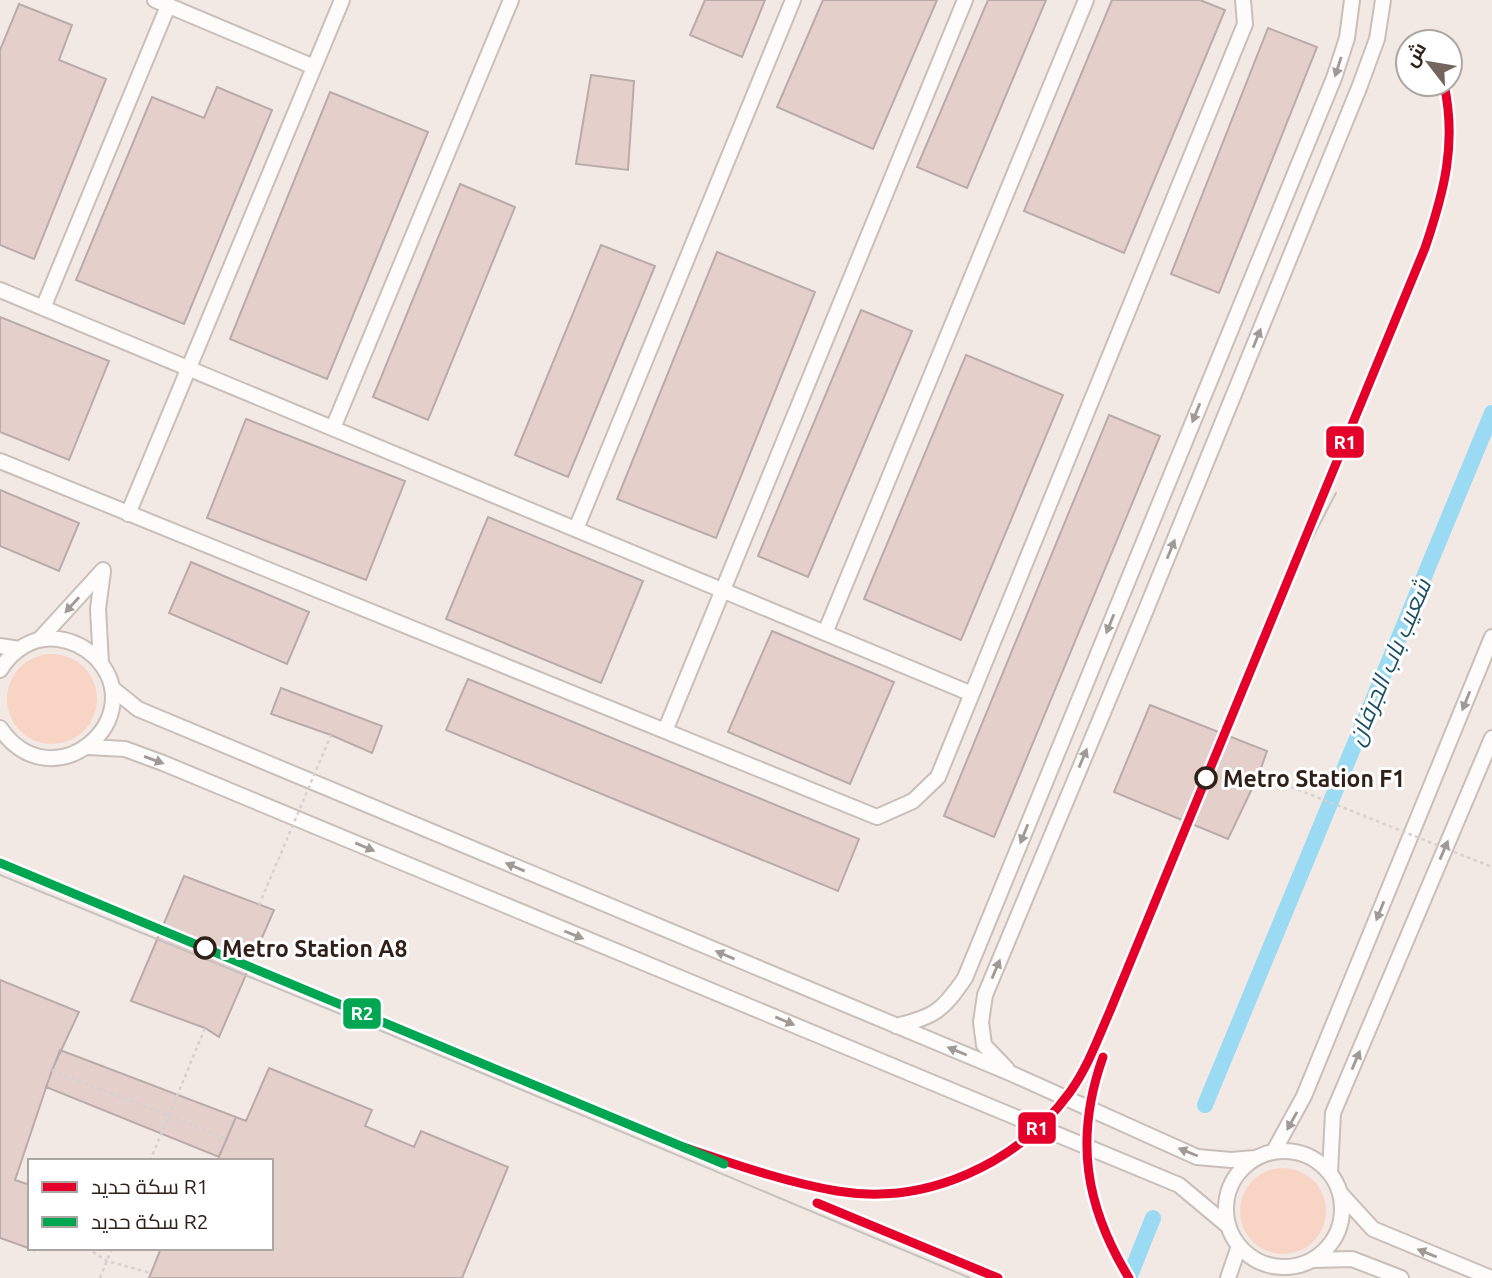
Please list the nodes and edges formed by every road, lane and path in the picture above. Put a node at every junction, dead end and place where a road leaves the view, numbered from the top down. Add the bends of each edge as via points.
1 (342, 0) edge
2 (511, 0) edge
3 (793, 0) edge
4 (965, 0) edge
5 (1086, 0) edge
6 (1243, 0) edge
7 (1352, 0) edge
8 (1383, 0) edge
9 (161, 3) edge
10 (314, 67) junction
11 (0, 290) edge
12 (43, 308) junction
13 (188, 368) junction
14 (333, 428) junction
15 (0, 461) edge
16 (128, 514) junction
17 (576, 529) junction
18 (723, 590) junction
19 (825, 633) junction
20 (1492, 637) edge
21 (39, 640) junction
22 (0, 646) edge
23 (19, 649) junction
24 (101, 663) junction
25 (0, 670) edge
26 (111, 688) junction
27 (972, 694) junction
28 (0, 728) edge
29 (665, 731) junction
30 (331, 735) dead end
31 (1492, 738) edge
32 (88, 747) junction
33 (1259, 774) dead end
34 (1492, 867) edge
35 (259, 905) dead end
36 (896, 1026) junction
37 (205, 1028) dead end
38 (52, 1070) dead end
39 (1010, 1073) junction
40 (169, 1115) junction
41 (228, 1139) dead end
42 (1274, 1151) junction
43 (1255, 1158) junction
44 (151, 1159) edge
45 (1330, 1172) junction
46 (1341, 1194) junction
47 (1228, 1226) junction
48 (1239, 1246) junction
49 (90, 1250) edge
50 (111, 1250) edge
51 (1313, 1260) junction
52 (107, 1261) junction
53 (1291, 1267) junction
54 (151, 1273) dead end
55 (100, 1278) edge
56 (1228, 1278) edge
57 (1280, 1278) edge
58 (1401, 1278) edge
59 (1491, 1278) edge

1 - 10 street
2 - 14 street
3 - 17 street
4 - 18 street
5 - 19 street
6 - 27 street via 1245,24
7 -> 36 street via 1347,38 1334,78 965,978 947,1004 925,1019
39 -> 8 street via 984,1045 985,995 1359,88 1377,39
9 - 10 street
9 - 12 street
10 - 13 street
11 - 12 street
12 - 13 street
13 - 14 street
13 - 16 street
14 - 17 street
15 - 16 street
16 - 29 street
17 - 18 street
18 - 19 street
18 - 29 street
19 - 27 street
20 -> 42 street via 1304,1096
21 - 23 street
21 - 24 street via 73,642
24 -> 21 street via 98,609 103,570
22 - 23 street
23 - 25 street
24 - 26 street
26 - 32 street via 108,721
36 -> 26 street via 138,709
27 - 29 street via 938,777 914,801 877,817
28 - 32 street via 8,740 38,758 55,759
30 - 35 path, bridge
45 -> 31 street via 1333,1113
32 -> 47 street via 125,750 163,764 1179,1185
33 - 34 path, bridge
39 -> 36 street
37 - 40 path
38 - 40 path
43 -> 39 street via 1197,1157
40 - 41 path
40 - 44 path
42 - 43 street
42 - 45 street via 1305,1154
43 - 47 street via 1240,1170 1230,1188
45 - 46 street
46 - 51 street via 1338,1232
59 -> 46 street via 1373,1229
47 - 48 street
48 - 53 street via 1262,1263
48 - 56 street
49 - 52 path
50 - 52 path
51 - 53 street
51 - 58 street via 1352,1259
52 - 54 path
52 - 55 path
53 - 57 street

